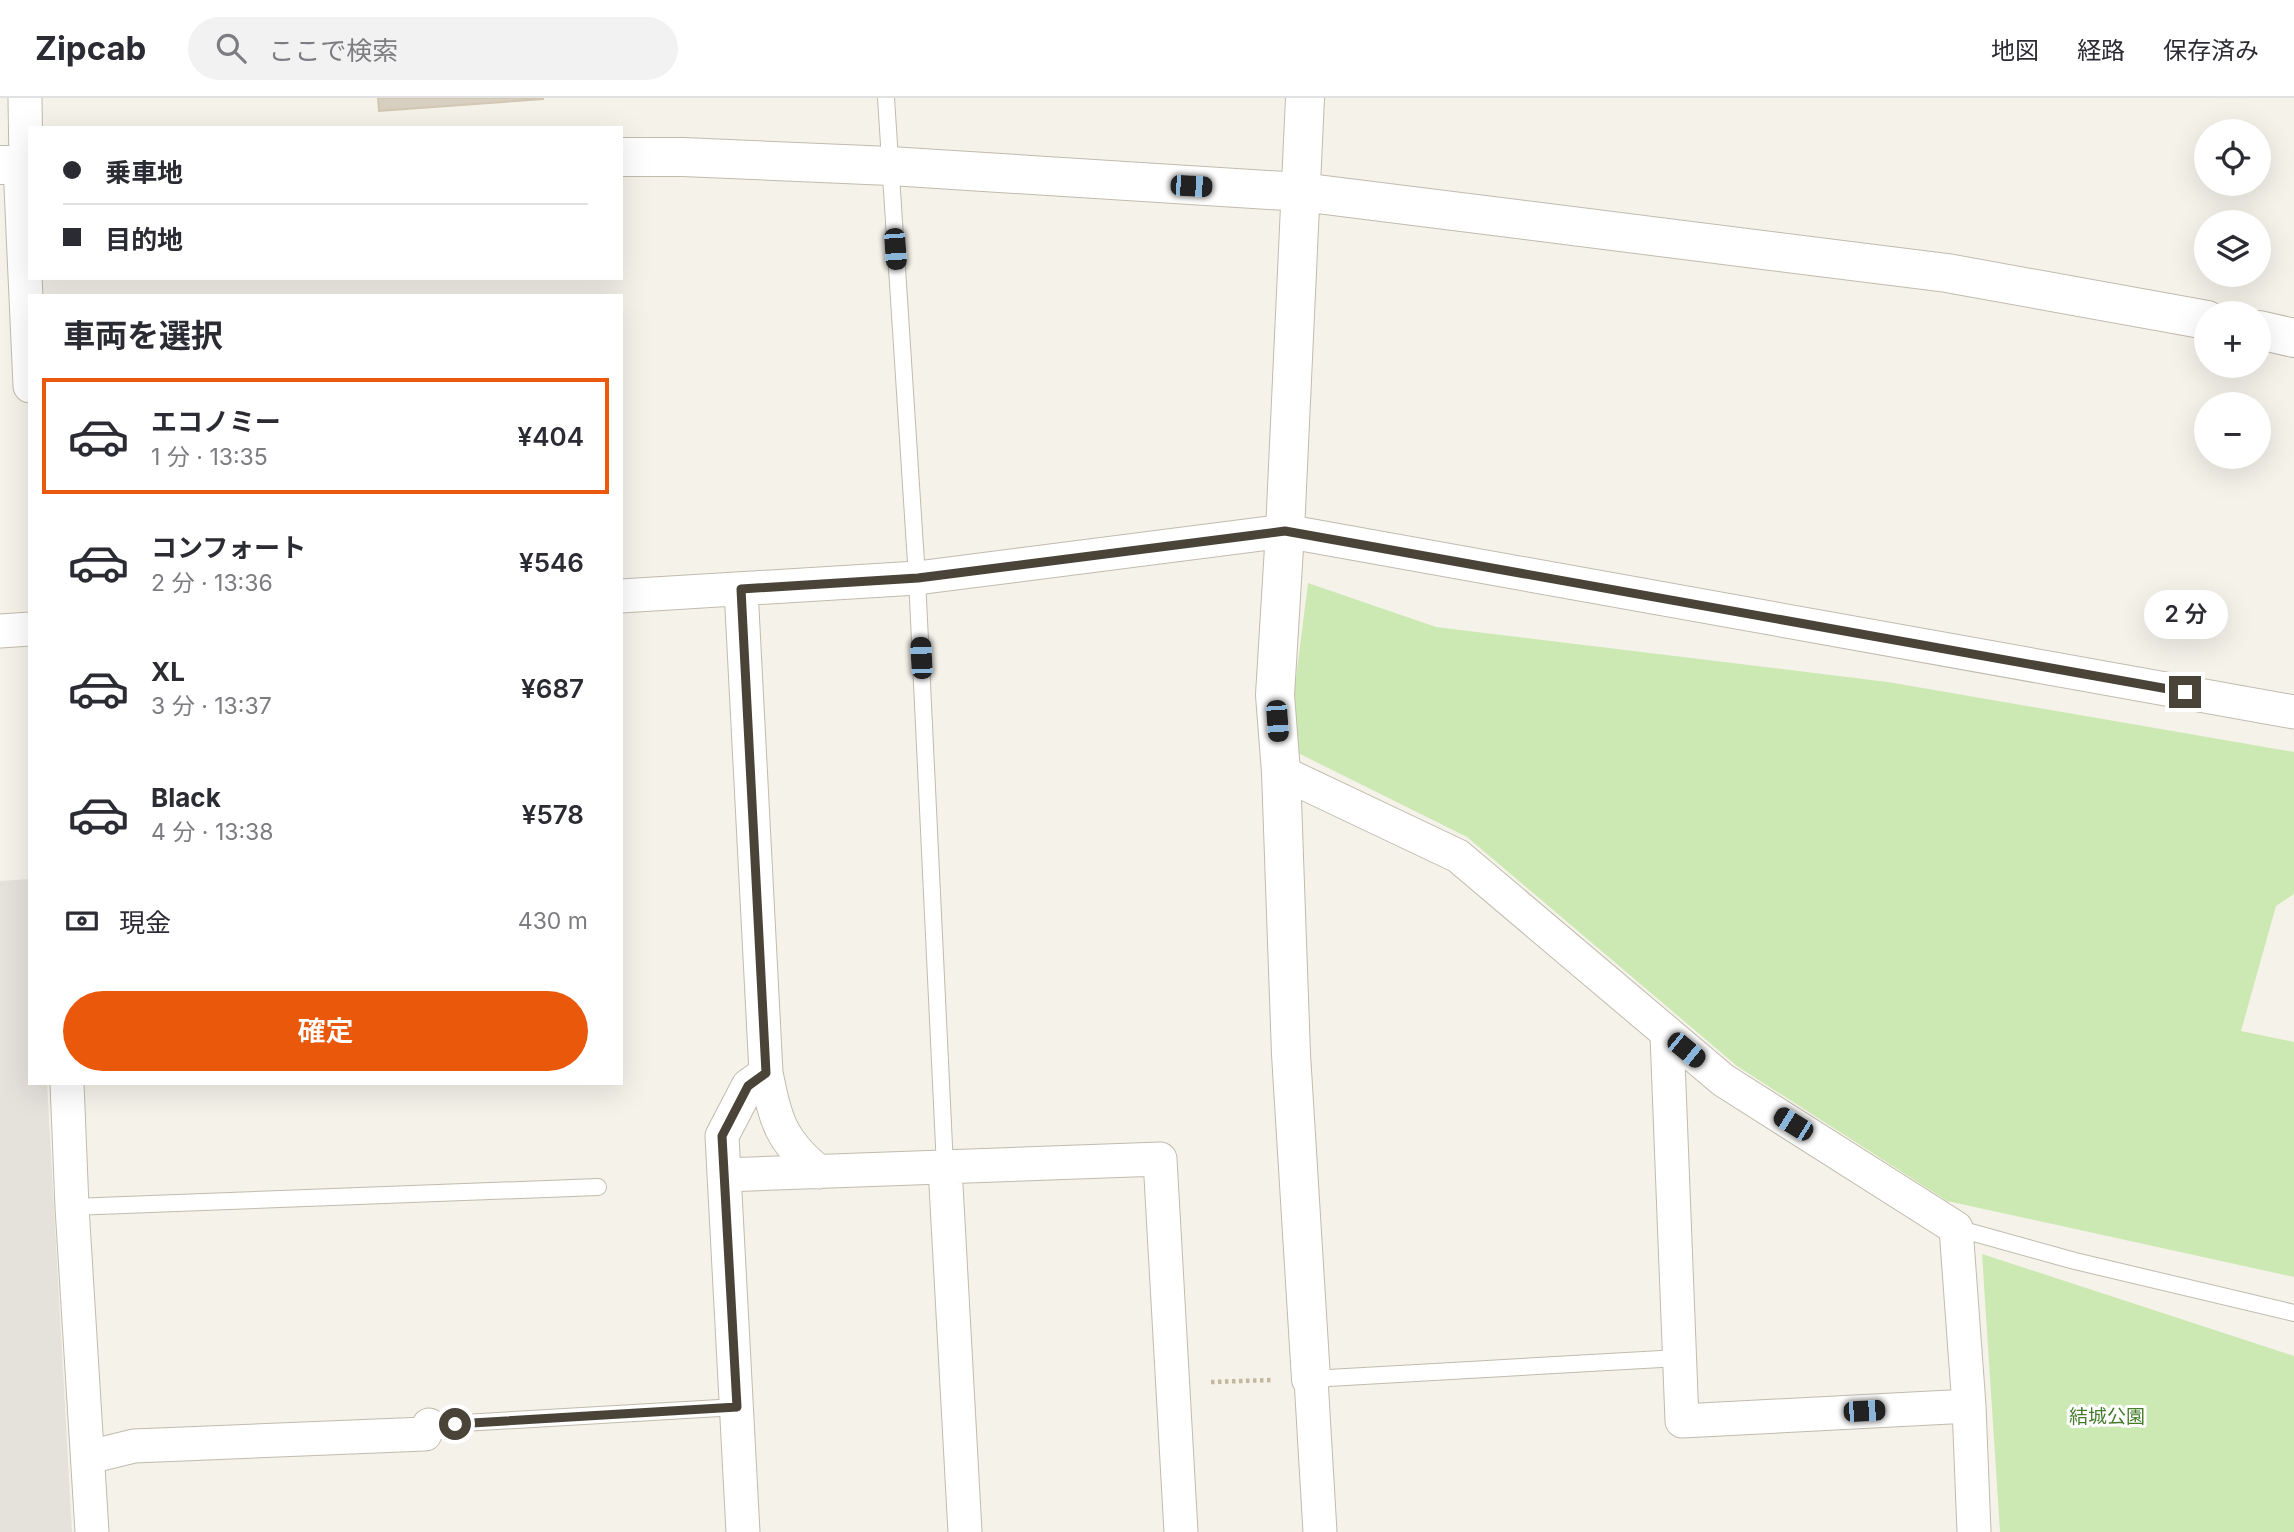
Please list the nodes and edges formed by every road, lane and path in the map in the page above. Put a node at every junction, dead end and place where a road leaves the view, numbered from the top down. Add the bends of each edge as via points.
1 (25, 98) edge
2 (887, 98) edge
3 (1305, 98) edge
4 (623, 157) edge
5 (19, 165) edge
6 (890, 166) junction
7 (1301, 192) junction
8 (2194, 318) edge
9 (2271, 333) edge
10 (2294, 338) edge
11 (28, 346) edge
12 (1285, 531) junction
13 (918, 578) junction
14 (741, 589) junction
15 (623, 596) edge
16 (28, 629) edge
17 (0, 631) edge
18 (2294, 712) edge
19 (1281, 772) junction
20 (1667, 1035) junction
21 (766, 1073) junction
22 (67, 1085) edge
23 (945, 1167) junction
24 (819, 1172) junction
25 (724, 1175) junction
26 (598, 1187) dead end
27 (72, 1207) junction
28 (1956, 1228) junction
29 (2294, 1313) edge
30 (1679, 1358) junction
31 (1311, 1379) junction
32 (1172, 1383) junction
33 (1969, 1406) junction
34 (737, 1407) junction
35 (429, 1425) joint
36 (89, 1457) junction
37 (92, 1532) edge
38 (743, 1532) edge
39 (965, 1532) edge
40 (1181, 1532) edge
41 (1320, 1532) edge
42 (1974, 1532) edge

1 - 5 street
2 - 6 lane
3 - 7 street
4 - 6 street
5 - 11 street
6 - 7 street
6 - 13 lane
7 - 8 street via 1947,273
7 - 12 street
9 - 10 street
12 - 13 street
12 - 18 street
12 - 19 street via 1275,695
13 - 14 street
13 - 23 lane
14 - 15 street
14 - 21 street
16 - 17 street
19 - 20 street via 1458,856
19 - 31 street via 1291,1054
20 - 28 street via 1723,1080
20 - 30 street
21 - 24 street via 776,1119 797,1154
21 - 25 street via 748,1086 722,1136
22 - 27 street
23 - 24 street
23 - 32 street via 1160,1159
23 - 39 street
24 - 25 street
25 - 34 street
26 - 27 lane
27 - 36 street
28 - 29 lane
28 - 33 street
30 - 31 lane
30 - 33 street via 1682,1421
31 - 32 path
31 - 41 street
32 - 40 street
33 - 42 street
34 - 35 lane
34 - 38 street
35 - 36 street via 425,1434 134,1446
36 - 37 street

